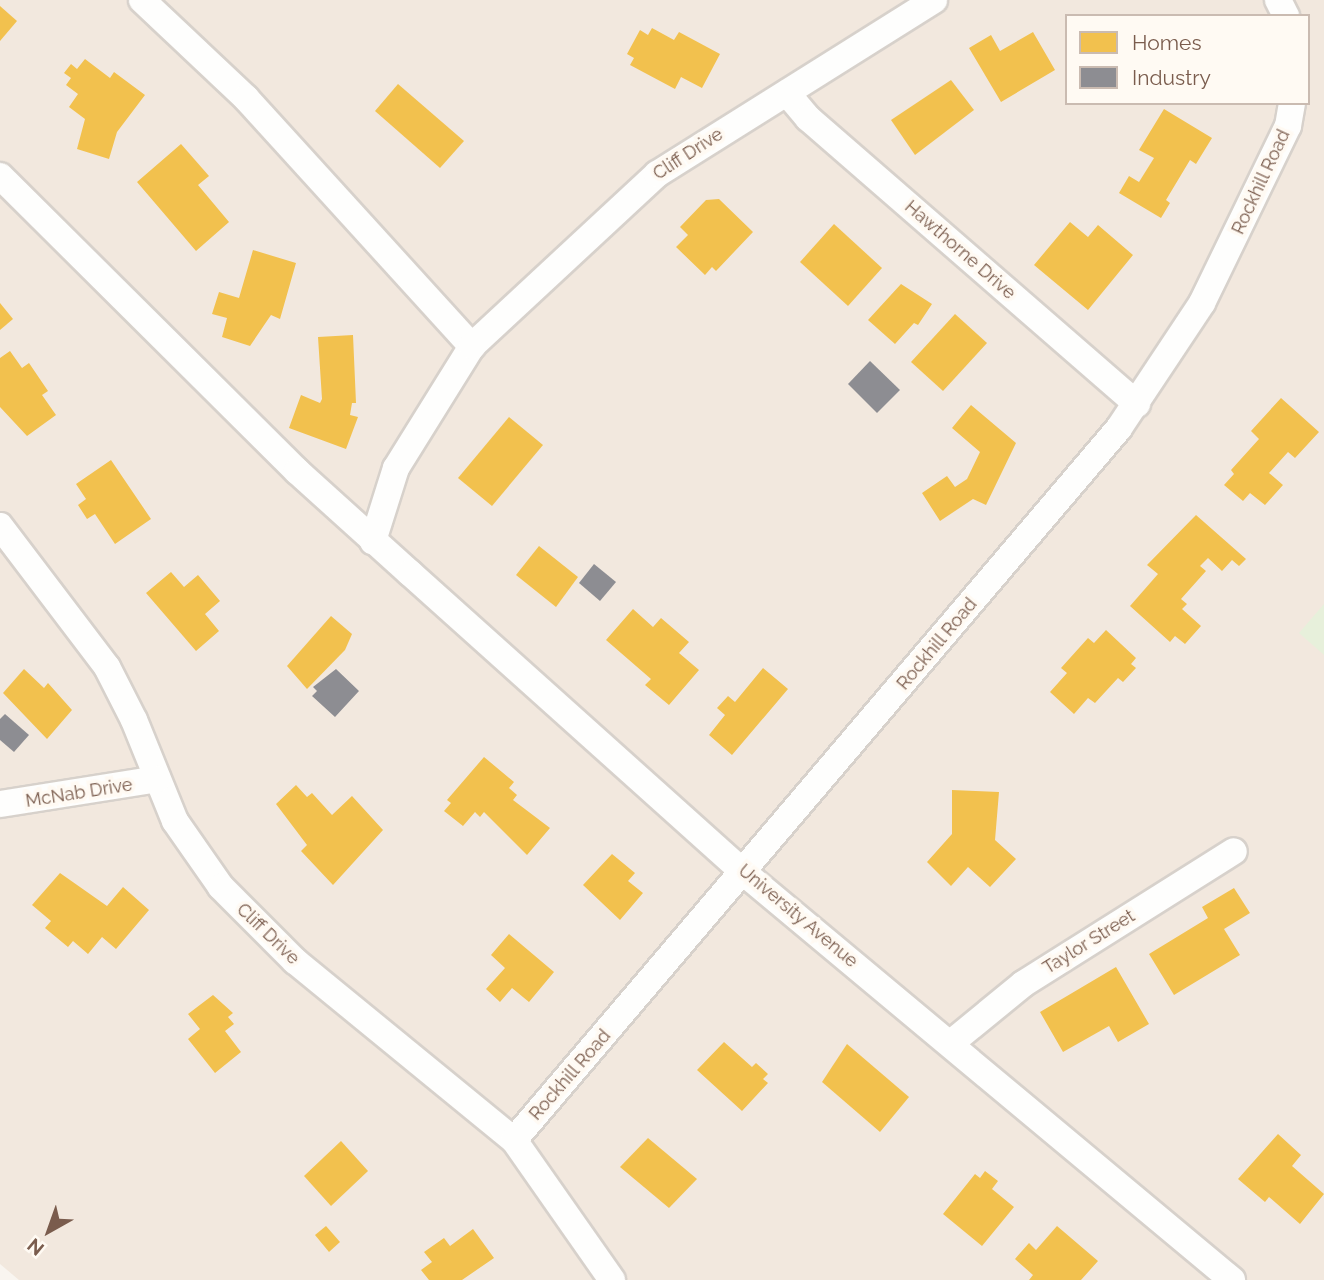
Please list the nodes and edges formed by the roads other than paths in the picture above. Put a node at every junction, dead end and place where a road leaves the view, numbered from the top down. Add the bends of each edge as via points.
1 (142, 0) edge
2 (934, 0) edge
3 (787, 93) junction
4 (1292, 105) edge
5 (0, 176) edge
6 (472, 346) junction
7 (1137, 404) junction
8 (0, 526) edge
9 (373, 541) junction
10 (157, 779) junction
11 (0, 804) edge
12 (1234, 851) dead end
13 (743, 872) junction
14 (951, 1043) junction
15 (514, 1140) junction
16 (612, 1280) edge
17 (1232, 1280) edge

1 - 6 street via 246,98
2 - 3 street, Cliff Drive
3 - 6 street, Cliff Drive via 633,191
3 - 7 street, Hawthorne Drive via 808,118
4 - 7 street, Rockhill Road via 1288,126 1231,248 1173,352
5 - 9 street, University Avenue
6 - 9 street, Cliff Drive via 401,458
7 - 13 street, Rockhill Road
8 - 10 street, Cliff Drive via 107,667
9 - 13 street, University Avenue
10 - 11 street, McNab Drive
10 - 15 street, Cliff Drive via 196,855 260,931
12 - 14 street, Taylor Street via 1023,984
13 - 14 street, University Avenue
13 - 15 street, Rockhill Road
14 - 17 street, University Avenue
15 - 16 street, Cliff Drive

